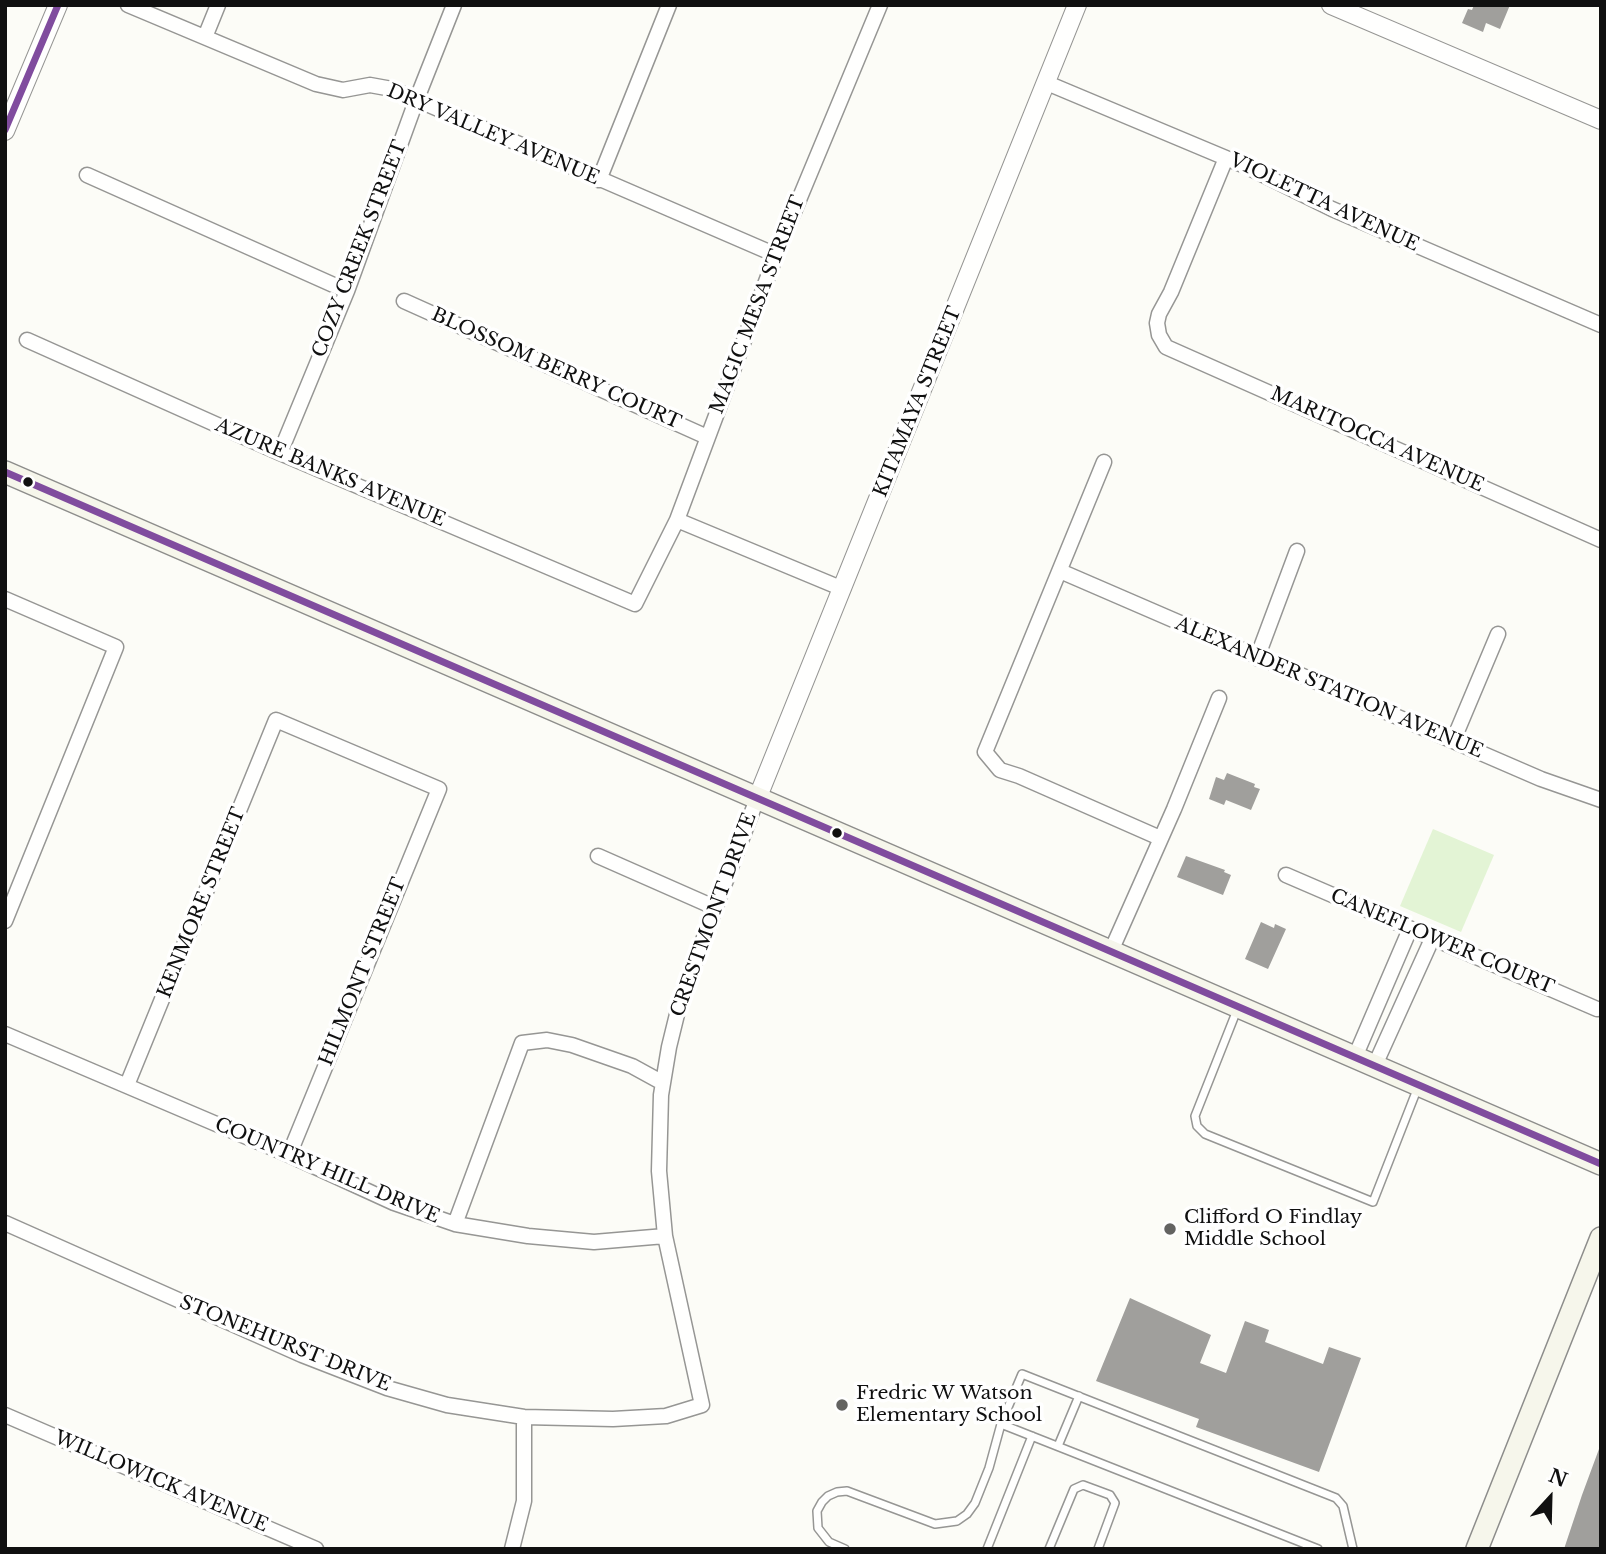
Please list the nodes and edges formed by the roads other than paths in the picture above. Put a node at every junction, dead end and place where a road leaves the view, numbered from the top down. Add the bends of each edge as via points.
1 (58, 5) edge
2 (128, 5) edge
3 (218, 5) edge
4 (454, 5) edge
5 (669, 5) edge
6 (880, 5) edge
7 (1077, 5) edge
8 (1331, 5) edge
9 (205, 37) junction
10 (1047, 83) junction
11 (416, 101) junction
12 (1601, 120) edge
13 (5, 131) edge
14 (1226, 158) junction
15 (88, 175) dead end
16 (599, 180) junction
17 (776, 254) junction
18 (347, 292) junction
19 (404, 301) dead end
20 (1601, 324) edge
21 (27, 340) dead end
22 (707, 437) junction
23 (280, 453) junction
24 (1104, 462) dead end
25 (5, 472) edge
26 (677, 520) junction
27 (1601, 540) edge
28 (1297, 551) dead end
29 (1060, 571) junction
30 (843, 589) junction
31 (5, 599) edge
32 (635, 604) joint
33 (1498, 634) dead end
34 (1257, 658) junction
35 (1219, 698) dead end
36 (1453, 741) junction
37 (439, 789) joint
38 (757, 799) junction
39 (1601, 800) edge
40 (1160, 838) junction
41 (598, 856) dead end
42 (1286, 875) dead end
43 (716, 908) junction
44 (5, 921) edge
45 (1410, 929) junction
46 (1432, 939) junction
47 (1111, 951) junction
48 (1239, 1006) junction
49 (1597, 1009) dead end
50 (5, 1034) edge
51 (1355, 1057) junction
52 (1375, 1065) junction
53 (663, 1083) junction
54 (1419, 1084) junction
55 (127, 1085) junction
56 (289, 1155) junction
57 (1601, 1164) edge
58 (5, 1223) edge
59 (455, 1224) junction
60 (665, 1236) junction
61 (1601, 1238) edge
62 (1079, 1396) junction
63 (702, 1405) joint
64 (5, 1415) edge
65 (524, 1417) junction
66 (1001, 1424) junction
67 (1032, 1436) junction
68 (1058, 1446) junction
69 (316, 1549) edge
70 (512, 1549) edge
71 (845, 1549) edge
72 (988, 1549) edge
73 (1049, 1549) edge
74 (1098, 1549) edge
75 (1318, 1549) edge
76 (1353, 1549) edge
77 (1477, 1549) edge

1 - 13 street
2 - 9 street, DRY VALLEY AVENUE
3 - 9 street
4 - 11 street, COZY CREEK STREET
5 - 16 street
6 - 17 street, MAGIC MESA STREET
7 - 10 street, KITAMAYA STREET
8 - 12 street
9 - 11 street, DRY VALLEY AVENUE via 316,85 343,90 370,85
10 - 14 street, VIOLETTA AVENUE
10 - 30 street, KITAMAYA STREET
11 - 16 street, DRY VALLEY AVENUE
11 - 18 street, COZY CREEK STREET
14 - 20 street, VIOLETTA AVENUE via 1332,209
14 - 27 street, MARITOCCA AVENUE via 1158,314 1159,335 1166,347
15 - 18 street
16 - 17 street, DRY VALLEY AVENUE
17 - 22 street, MAGIC MESA STREET
18 - 23 street, COZY CREEK STREET
19 - 22 street, BLOSSOM BERRY COURT
21 - 23 street, AZURE BANKS AVENUE
22 - 26 street, MAGIC MESA STREET
23 - 32 street, AZURE BANKS AVENUE
24 - 29 street
25 - 38 main road
26 - 30 street
26 - 32 street, MAGIC MESA STREET
28 - 34 street
29 - 34 street, ALEXANDER STATION AVENUE
29 - 40 street via 985,752 1000,771
30 - 38 street, KITAMAYA STREET
31 - 44 street via 116,647
33 - 36 street
34 - 36 street, ALEXANDER STATION AVENUE
35 - 40 street
36 - 39 street, ALEXANDER STATION AVENUE
37 - 55 street, KENMORE STREET via 276,720
37 - 56 street, HILMONT STREET
38 - 43 street, CRESTMONT DRIVE
38 - 47 main road
40 - 47 street
41 - 43 street
42 - 45 street, CANEFLOWER COURT
43 - 53 street, CRESTMONT DRIVE via 681,998
45 - 46 street, CANEFLOWER COURT
45 - 51 street
46 - 49 street, CANEFLOWER COURT
46 - 52 street
47 - 48 main road
48 - 51 main road
48 - 54 lane via 1195,1116 1205,1134 1373,1202
50 - 55 street, COUNTRY HILL DRIVE
51 - 52 main road
52 - 54 main road
53 - 59 street via 632,1066 572,1045 522,1042
53 - 60 street, CRESTMONT DRIVE via 659,1171
54 - 57 main road
55 - 56 street, COUNTRY HILL DRIVE
56 - 59 street, COUNTRY HILL DRIVE via 394,1203
58 - 65 street, STONEHURST DRIVE via 375,1383 447,1405
59 - 60 street, COUNTRY HILL DRIVE via 594,1242
60 - 63 street, CRESTMONT DRIVE
61 - 77 main road
62 - 66 lane via 1022,1374
62 - 68 lane
62 - 76 lane via 1336,1498 1343,1506
63 - 65 street, STONEHURST DRIVE via 666,1416
64 - 69 street, WILLOWICK AVENUE
65 - 70 street via 524,1501
66 - 67 lane
66 - 71 lane via 975,1503 957,1521 935,1524 847,1491 828,1496 817,1511 818,1528 829,1542
67 - 68 lane
67 - 72 lane
68 - 75 lane
73 - 74 lane via 1074,1489 1083,1485 1110,1495 1115,1503

